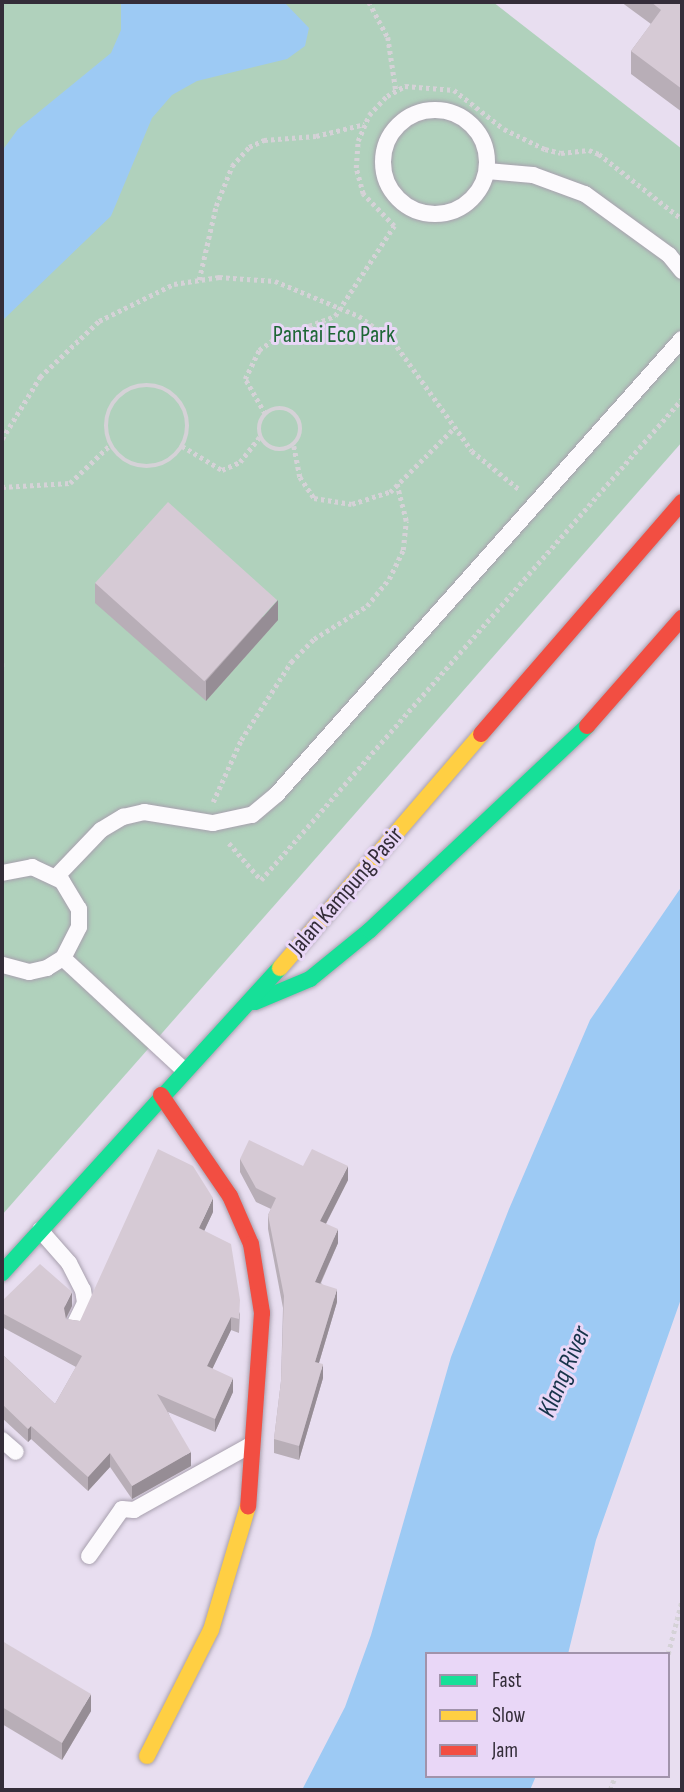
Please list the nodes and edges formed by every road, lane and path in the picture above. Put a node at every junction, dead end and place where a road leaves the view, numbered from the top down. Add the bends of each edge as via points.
1 (369, 2) edge
2 (396, 91) dead end
3 (365, 124) dead end
4 (487, 171) junction
5 (394, 226) dead end
6 (682, 271) edge
7 (199, 280) junction
8 (342, 307) junction
9 (682, 339) edge
10 (682, 399) edge
11 (265, 414) junction
12 (454, 428) junction
13 (260, 436) junction
14 (2, 439) edge
15 (110, 445) junction
16 (182, 446) junction
17 (294, 446) junction
18 (397, 484) junction
19 (2, 487) edge
20 (682, 502) edge
21 (538, 503) junction
22 (682, 618) edge
23 (2, 663) edge
24 (2, 670) edge
25 (213, 823) junction
26 (2, 873) edge
27 (55, 877) junction
28 (62, 958) junction
29 (2, 965) edge
30 (248, 1005) junction
31 (184, 1070) junction
32 (161, 1095) junction
33 (40, 1230) junction
34 (2, 1273) edge
35 (74, 1326) edge
36 (2, 1440) edge
37 (254, 1443) junction
38 (16, 1452) dead end
39 (89, 1556) dead end
40 (682, 1600) edge
41 (669, 1652) edge
42 (147, 1756) dead end

1 - 2 path via 388,37
3 - 7 path via 316,136 264,140 249,147 232,166 216,206
4 - 4 lane via 480,188 461,207 435,214 417,211 389,188 383,152 388,137 405,119 427,109 444,110 473,125 482,139
4 - 6 lane via 533,175 585,194 669,255
5 - 8 path
7 - 8 path via 219,276 275,281
7 - 14 path via 174,285 99,321 40,377
8 - 11 path via 335,316 276,338 259,350 245,379
8 - 12 path via 393,341
9 - 21 lane
10 - 25 path via 261,880
11 - 13 path
11 - 17 path via 279,408 297,416 302,435
12 - 18 path
12 - 21 path via 472,451
13 - 16 path via 240,462 222,470
13 - 17 path via 274,450
15 - 16 path via 119,456 143,467 169,461
15 - 16 path via 106,432 111,405 120,395 144,385 158,386 180,402 188,427
15 - 19 path via 70,483
17 - 18 path via 305,488 327,503 376,499
18 - 25 path via 407,521 403,550 389,579 367,606 314,639 291,662 241,740 213,795
20 - 30 street, Jalan Kampung Pasir
21 - 25 lane via 277,794 253,815
22 - 30 street via 599,715 370,930 310,979
23 - 24 path
25 - 27 lane via 144,812 123,817 101,830
26 - 27 lane via 32,867
27 - 28 lane via 72,893 79,909 74,944
28 - 29 lane via 29,972
28 - 31 lane
30 - 31 street, Jalan Kampung Pasir
31 - 32 street, Jalan Kampung Pasir
32 - 33 street, Jalan Kampung Pasir
32 - 37 street via 223,1186 251,1244 262,1313
33 - 34 street, Jalan Kampung Pasir
33 - 35 lane via 69,1263 83,1290 85,1303
36 - 38 lane
37 - 39 lane via 134,1510 122,1509
37 - 42 street via 247,1514 230,1576 211,1630
40 - 41 path

